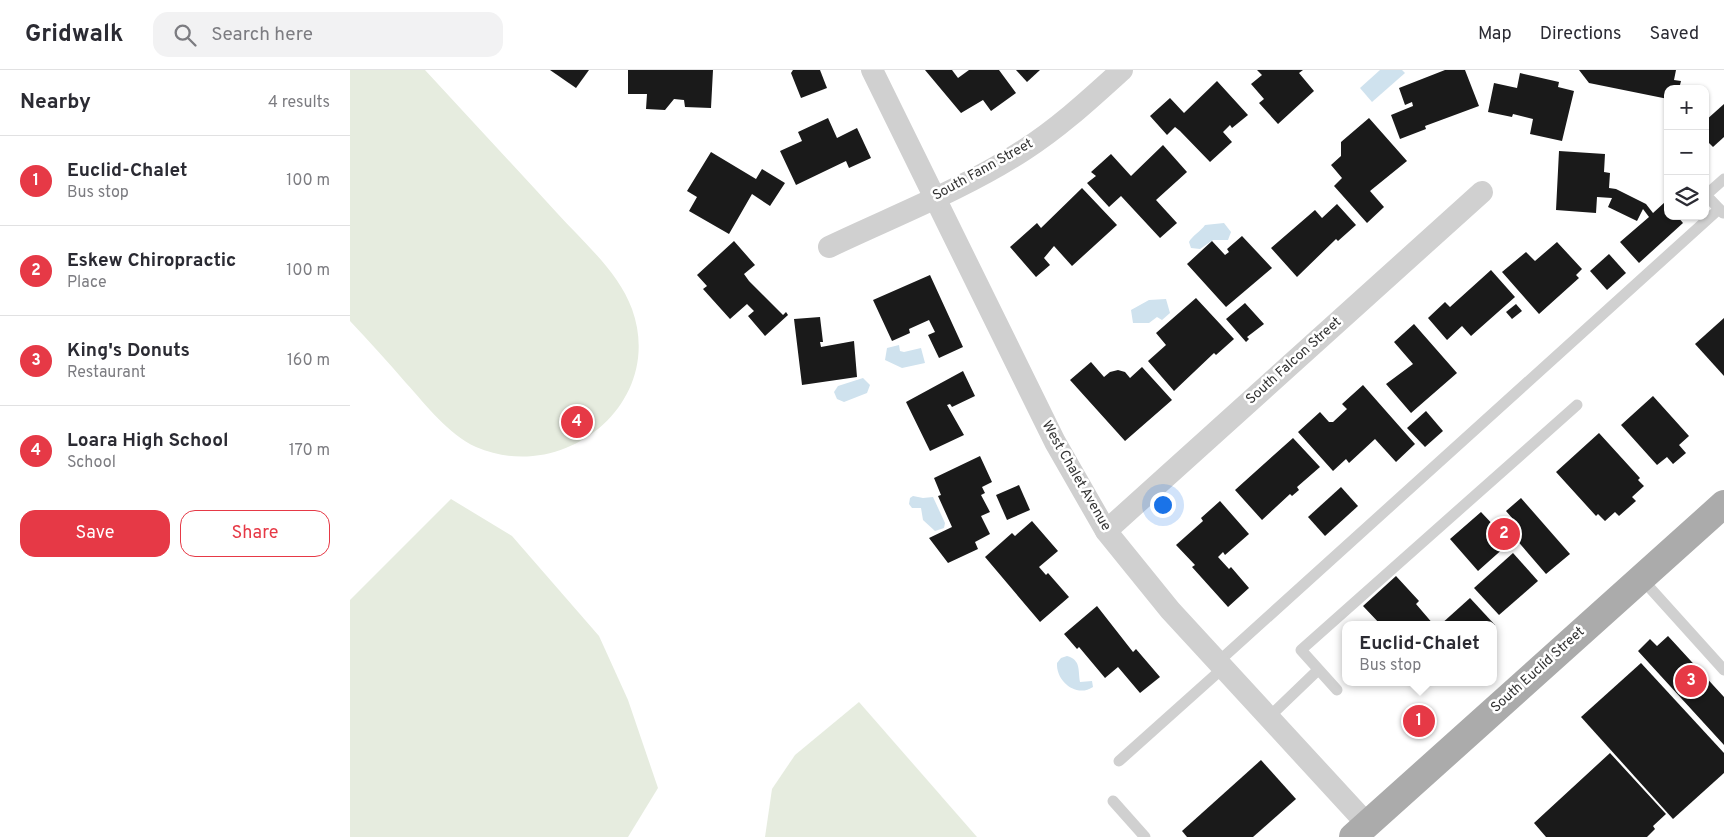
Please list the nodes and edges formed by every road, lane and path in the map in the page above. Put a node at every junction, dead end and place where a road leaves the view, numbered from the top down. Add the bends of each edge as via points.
1 (872, 70) edge
2 (1122, 70) edge
3 (1724, 179) edge
4 (1482, 192) dead end
5 (935, 197) junction
6 (1722, 211) edge
7 (829, 247) dead end
8 (1577, 405) dead end
9 (1724, 504) edge
10 (1106, 531) junction
11 (1641, 578) junction
12 (1220, 665) junction
13 (1318, 670) junction
14 (1724, 670) edge
15 (1337, 690) dead end
16 (1269, 717) junction
17 (1119, 761) dead end
18 (1113, 801) dead end
19 (1360, 831) edge
20 (1145, 837) edge

1 - 5 street, West Chalet Avenue
2 - 5 street, South Fann Street via 1073,114 1034,143
3 - 6 lane via 1706,195
4 - 10 street, South Falcon Street
5 - 7 street, South Fann Street
5 - 10 street, West Chalet Avenue via 1055,442
6 - 12 lane
8 - 13 lane via 1301,650
9 - 11 main road, South Euclid Street
10 - 12 street, West Chalet Avenue via 1149,586
11 - 14 lane
11 - 19 main road, South Euclid Street
12 - 16 street, West Chalet Avenue
12 - 17 lane
13 - 15 lane
13 - 16 lane
16 - 19 street, West Chalet Avenue
18 - 20 lane

